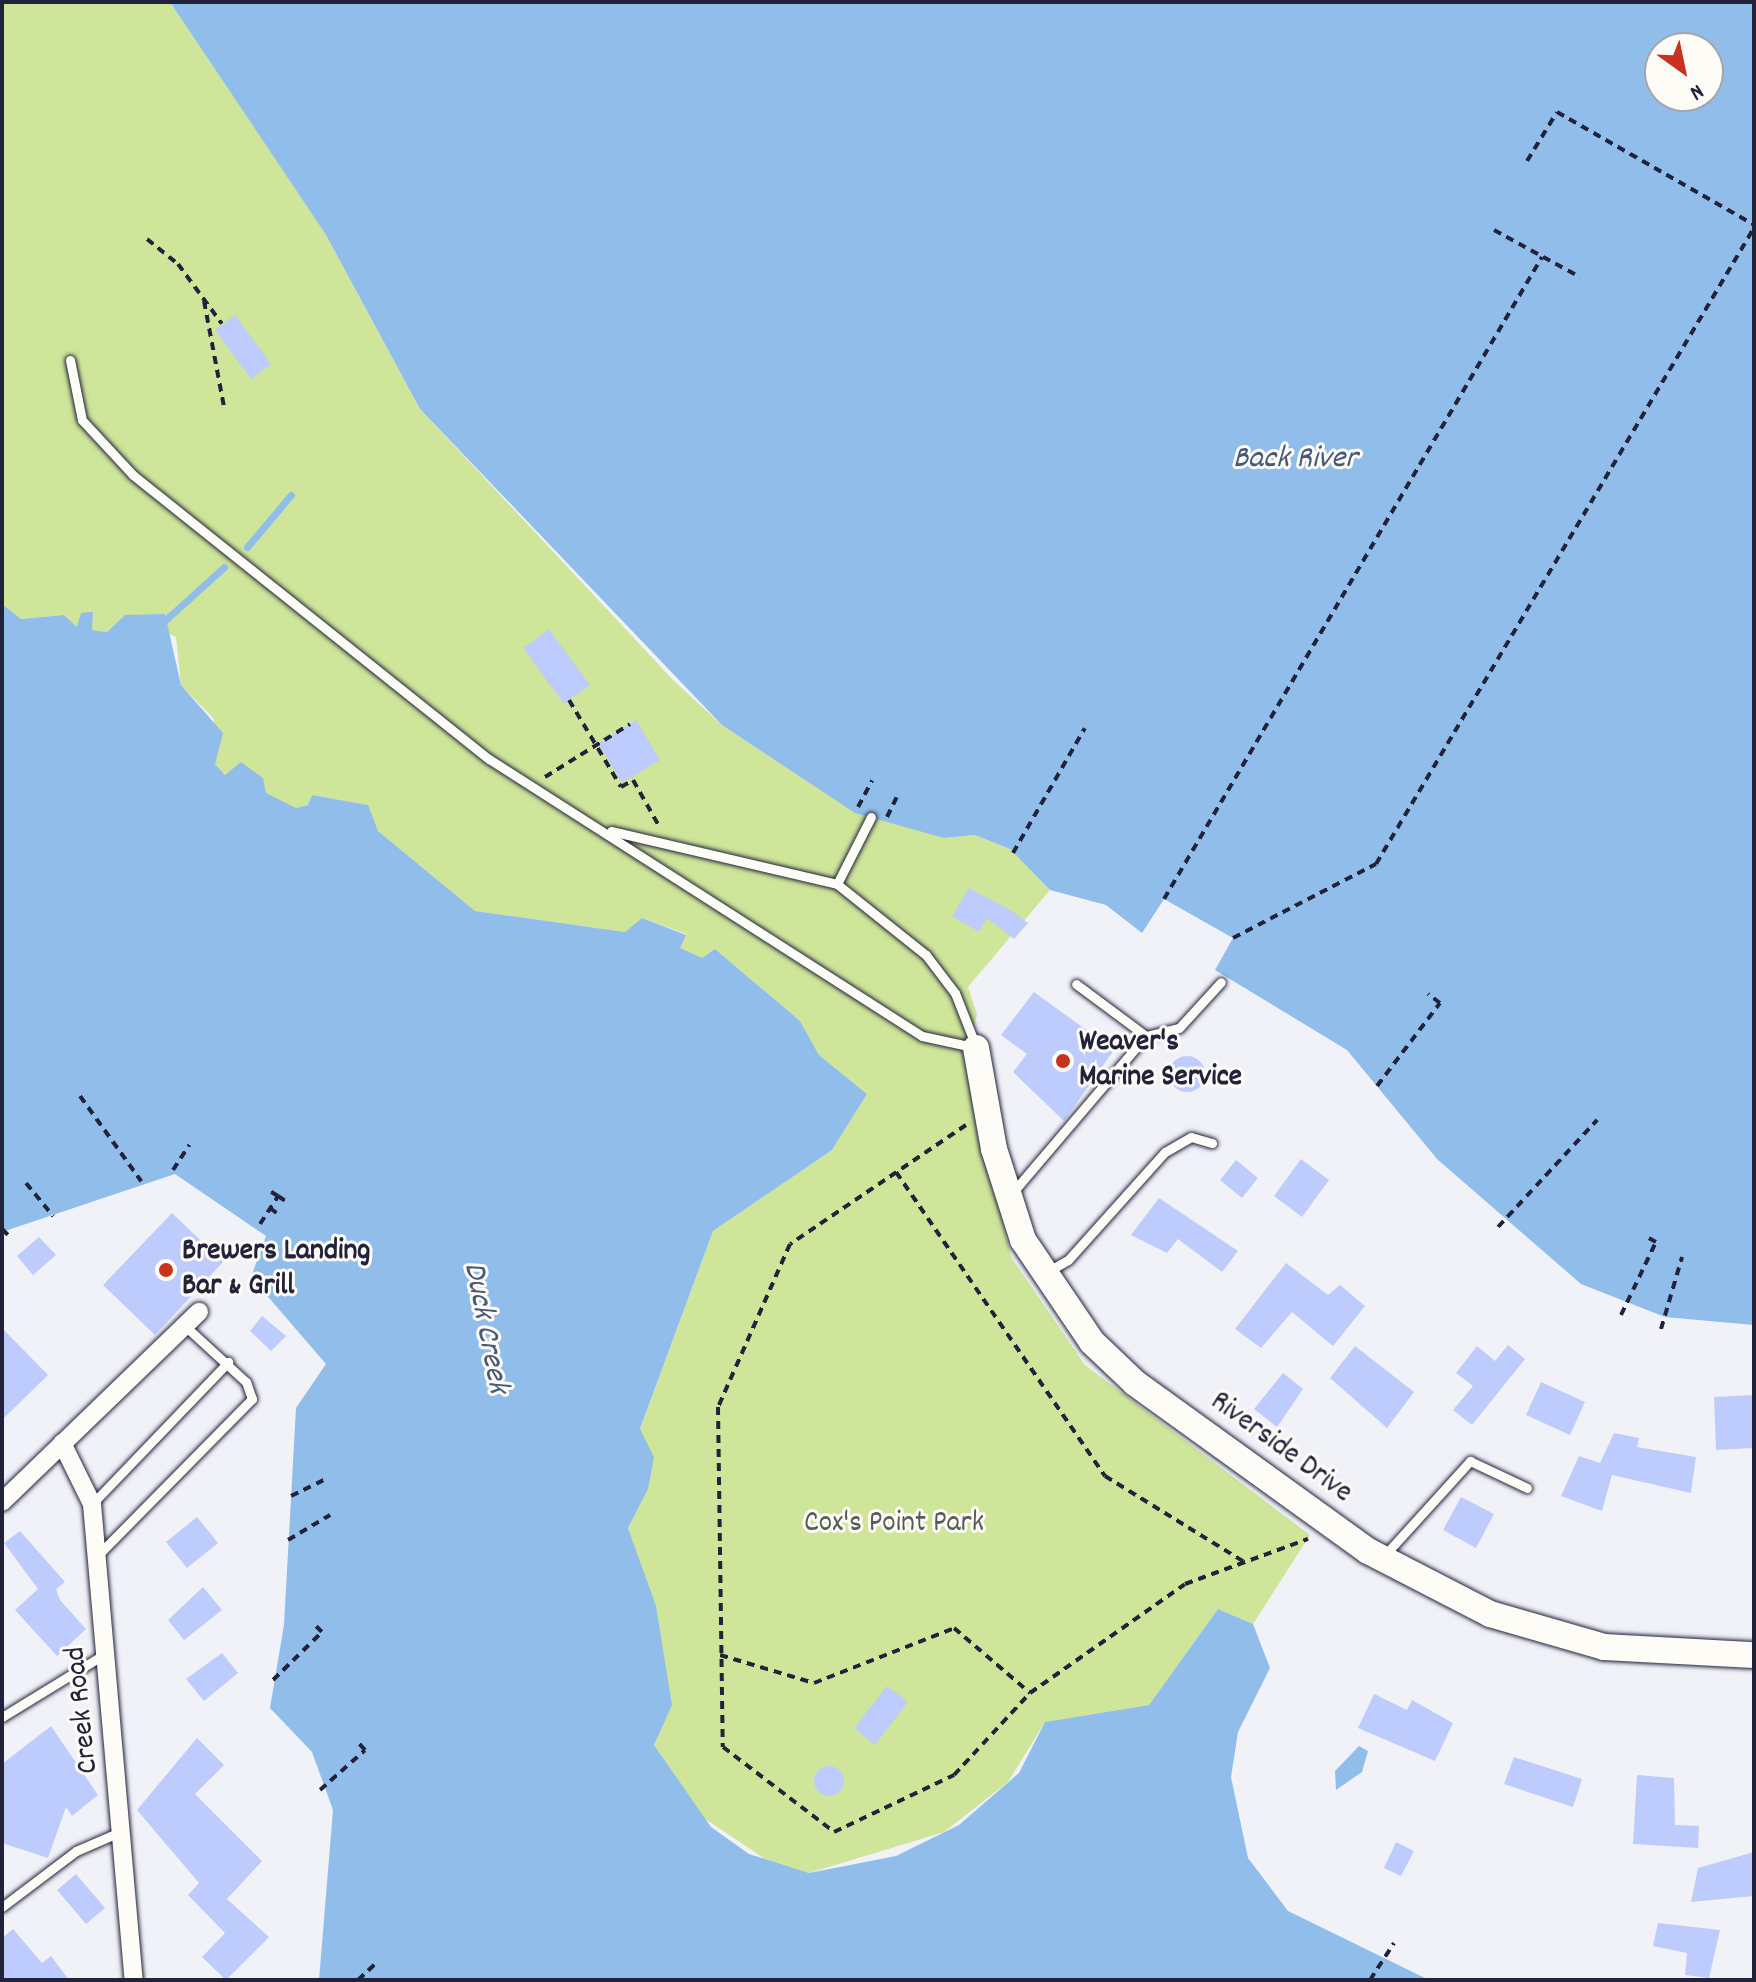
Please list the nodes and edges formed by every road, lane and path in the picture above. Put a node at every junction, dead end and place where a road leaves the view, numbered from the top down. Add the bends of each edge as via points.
1 (1527, 161) dead end
2 (1754, 226) edge
3 (1494, 230) dead end
4 (147, 239) dead end
5 (1542, 257) junction
6 (1580, 277) dead end
7 (204, 299) junction
8 (222, 324) dead end
9 (70, 360) dead end
10 (224, 407) dead end
11 (569, 700) dead end
12 (630, 724) dead end
13 (1085, 728) dead end
14 (595, 744) junction
15 (872, 781) dead end
16 (534, 786) junction
17 (898, 794) dead end
18 (855, 813) dead end
19 (871, 817) dead end
20 (885, 821) dead end
21 (605, 830) junction
22 (667, 842) junction
23 (1013, 853) dead end
24 (837, 884) junction
25 (1164, 899) dead end
26 (1233, 938) dead end
27 (1221, 982) dead end
28 (1076, 984) dead end
29 (1428, 994) dead end
30 (1146, 1036) junction
31 (976, 1048) junction
32 (1377, 1086) dead end
33 (80, 1096) dead end
34 (988, 1110) junction
35 (1597, 1120) dead end
36 (1212, 1143) dead end
37 (189, 1145) dead end
38 (173, 1170) dead end
39 (896, 1172) junction
40 (141, 1181) dead end
41 (26, 1183) dead end
42 (268, 1190) dead end
43 (278, 1196) junction
44 (1008, 1199) junction
45 (287, 1202) dead end
46 (270, 1208) junction
47 (278, 1214) dead end
48 (53, 1216) dead end
49 (260, 1224) dead end
50 (1498, 1227) dead end
51 (2, 1229) edge
52 (1645, 1236) dead end
53 (10, 1237) dead end
54 (1682, 1257) dead end
55 (1044, 1274) junction
56 (199, 1312) dead end
57 (1621, 1315) dead end
58 (185, 1326) junction
59 (1661, 1329) dead end
60 (228, 1362) junction
61 (62, 1443) junction
62 (326, 1479) dead end
63 (1527, 1488) dead end
64 (291, 1496) dead end
65 (2, 1502) edge
66 (92, 1504) junction
67 (330, 1515) dead end
68 (1336, 1528) junction
69 (288, 1540) dead end
70 (97, 1556) junction
71 (1381, 1559) junction
72 (1244, 1562) junction
73 (314, 1624) dead end
74 (107, 1653) junction
75 (720, 1655) junction
76 (1754, 1655) edge
77 (273, 1680) dead end
78 (1030, 1693) junction
79 (2, 1717) edge
80 (356, 1740) dead end
81 (320, 1790) dead end
82 (125, 1830) junction
83 (2, 1907) edge
84 (1394, 1943) dead end
85 (377, 1962) dead end
86 (134, 1980) edge
87 (358, 1980) edge
88 (1370, 1980) edge

1 - 2 path via 1557,112
2 - 26 path via 1376,864
3 - 5 path
4 - 7 path
5 - 6 path
5 - 25 path
7 - 8 path
7 - 10 path
9 - 16 lane via 82,420 133,475 489,759
11 - 14 path
12 - 14 path
13 - 23 path
14 - 16 path
14 - 22 path via 621,787 633,780
15 - 18 path
16 - 21 lane
17 - 20 path
19 - 24 lane
21 - 22 lane
21 - 31 lane via 922,1036
22 - 24 lane
24 - 31 lane via 926,955 955,993
27 - 30 lane via 1179,1028
28 - 30 lane
29 - 32 path via 1440,1003
30 - 44 lane
31 - 34 street, Riverside Drive
33 - 40 path
34 - 39 path
34 - 44 street, Riverside Drive
35 - 50 path
36 - 55 lane via 1191,1137 1165,1152 1068,1260
37 - 38 path
39 - 72 path via 1105,1476
39 - 75 path via 790,1244 718,1407
41 - 48 path
42 - 43 path
43 - 45 path
43 - 46 path
44 - 55 street, Riverside Drive
46 - 47 path
46 - 49 path
51 - 53 path
52 - 57 path via 1656,1242
54 - 59 path
55 - 68 street, Riverside Drive via 1106,1359
56 - 58 street
58 - 60 lane
58 - 61 street
60 - 66 lane
60 - 70 lane via 252,1388 252,1399
61 - 65 street
61 - 66 street, Creek Road
62 - 64 path
63 - 71 lane via 1470,1461
66 - 70 street, Creek Road
67 - 69 path
68 - 71 street, Riverside Drive
68 - 72 path
70 - 74 street, Creek Road
71 - 76 street, Riverside Drive via 1490,1614 1571,1641 1648,1653
72 - 78 path via 1185,1584
73 - 77 path via 322,1632
74 - 79 lane
74 - 82 street, Creek Road
75 - 78 path via 814,1683 954,1628
75 - 78 path via 723,1747 834,1832 954,1775
80 - 81 path via 365,1750
82 - 83 lane via 76,1851
82 - 86 street, Creek Road
84 - 88 path
85 - 87 path

